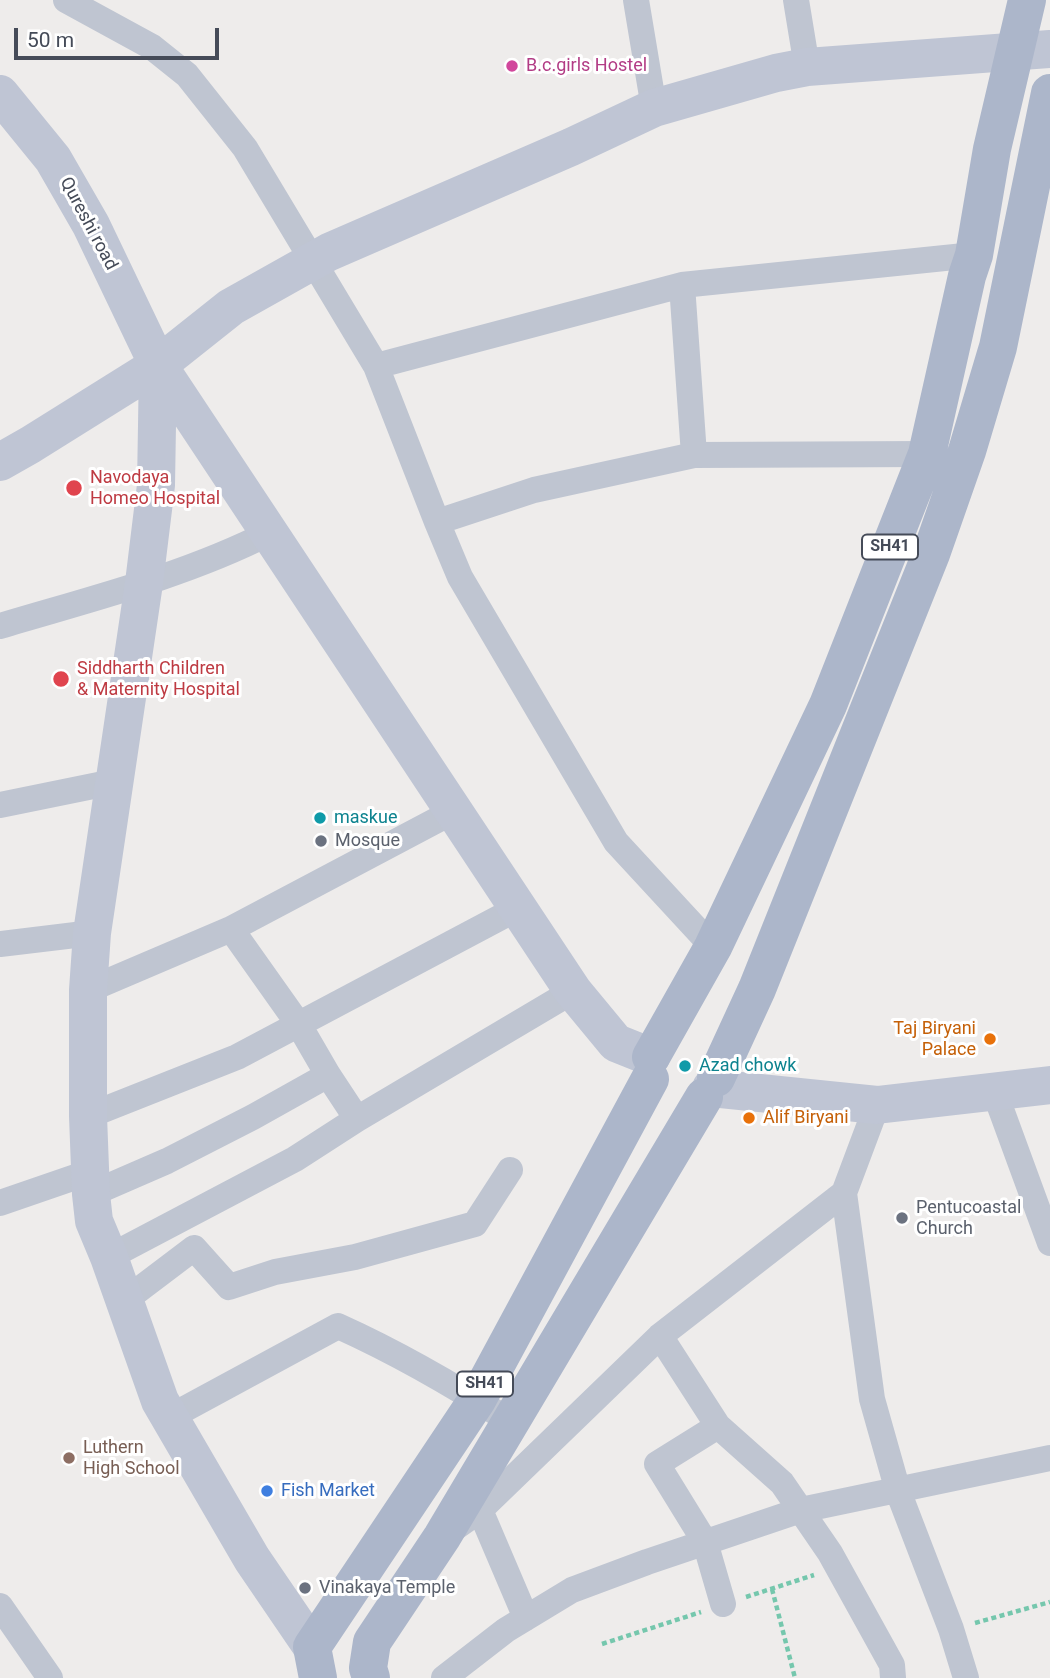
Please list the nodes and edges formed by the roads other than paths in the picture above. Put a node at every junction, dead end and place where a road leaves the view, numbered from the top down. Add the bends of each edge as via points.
1 (66, 0) edge
2 (636, 0) edge
3 (796, 0) edge
4 (1027, 0) edge
5 (1033, 50) edge
6 (807, 67) junction
7 (1050, 93) edge
8 (0, 94) edge
9 (654, 108) junction
10 (313, 261) junction
11 (971, 265) junction
12 (682, 285) junction
13 (1011, 289) junction
14 (158, 365) junction
15 (376, 366) junction
16 (927, 454) junction
17 (694, 455) junction
18 (0, 462) edge
19 (437, 522) junction
20 (269, 533) junction
21 (144, 583) junction
22 (0, 626) edge
23 (113, 782) junction
24 (0, 805) edge
25 (454, 811) junction
26 (518, 908) junction
27 (232, 929) junction
28 (92, 933) junction
29 (0, 944) edge
30 (713, 947) junction
31 (88, 990) junction
32 (573, 991) junction
33 (299, 1025) junction
34 (650, 1068) junction
35 (328, 1075) junction
36 (1050, 1085) edge
37 (711, 1087) junction
38 (995, 1093) junction
39 (877, 1105) junction
40 (88, 1116) junction
41 (357, 1119) junction
42 (510, 1170) dead end
43 (90, 1183) junction
44 (844, 1193) junction
45 (0, 1203) edge
46 (1050, 1243) edge
47 (109, 1257) junction
48 (124, 1301) junction
49 (660, 1336) junction
50 (477, 1400) junction
51 (170, 1417) junction
52 (511, 1422) junction
53 (718, 1426) junction
54 (1050, 1458) edge
55 (898, 1491) junction
56 (480, 1510) junction
57 (801, 1510) junction
58 (442, 1537) junction
59 (705, 1542) junction
60 (723, 1604) dead end
61 (0, 1606) edge
62 (526, 1618) junction
63 (315, 1662) edge
64 (50, 1678) edge
65 (371, 1678) edge
66 (444, 1678) edge
67 (893, 1678) edge
68 (966, 1678) edge

1 - 10 street via 152,47 187,75 245,148
2 - 9 street
3 - 6 street
4 - 5 main road, SH41
5 - 6 street
5 - 11 main road, SH41 via 992,149
6 - 9 street
7 - 13 main road, SH41
8 - 14 street, Qureshi road via 53,159 91,225
9 - 10 street
10 - 14 street via 231,307
10 - 15 street
11 - 12 street
11 - 13 main road
11 - 16 main road, SH41
12 - 15 street
12 - 17 street
13 - 37 main road, SH41 via 967,452 931,554 757,989
14 - 18 street
14 - 20 street, Qureshi road
14 - 21 street via 156,485
15 - 19 street
16 - 17 street
16 - 30 main road, SH41 via 828,705
17 - 19 street via 534,491
19 - 30 street via 460,578 616,842
20 - 21 street
20 - 25 street, Qureshi road
21 - 22 street
21 - 23 street
23 - 24 street
23 - 28 street
25 - 26 street, Qureshi road
25 - 27 street
26 - 32 street, Qureshi road
26 - 33 street
27 - 31 street
27 - 33 street
28 - 29 street
28 - 31 street
30 - 34 main road, SH41
31 - 40 street
32 - 34 street, Qureshi road via 616,1043
32 - 41 street
33 - 35 street
33 - 40 street via 237,1057
34 - 37 main road via 655,1089 672,1102 694,1102
34 - 37 main road, SH41 via 657,1047 666,1040 676,1036 699,1039 708,1046 717,1066
34 - 50 main road, SH41
35 - 41 street
35 - 43 street via 167,1161
36 - 38 street
37 - 39 street
37 - 52 main road, SH41
38 - 39 street
38 - 46 street
39 - 44 street
40 - 43 street
41 - 47 street via 295,1159
42 - 48 street via 475,1224 229,1287 194,1248
43 - 45 street
43 - 47 street via 94,1221
44 - 49 street
44 - 55 street via 872,1399
47 - 48 street
48 - 51 street
49 - 53 street
49 - 56 street
50 - 51 street via 338,1326
50 - 52 street
50 - 63 main road, SH41
51 - 63 street
52 - 58 main road, SH41
53 - 57 street via 782,1483
53 - 59 street via 657,1464
54 - 55 street
55 - 57 street
55 - 68 street
56 - 58 street
56 - 62 street
57 - 59 street
57 - 67 street via 892,1665
58 - 65 main road, SH41 via 372,1642
59 - 60 street
59 - 62 street via 572,1590
61 - 64 street
62 - 66 street

